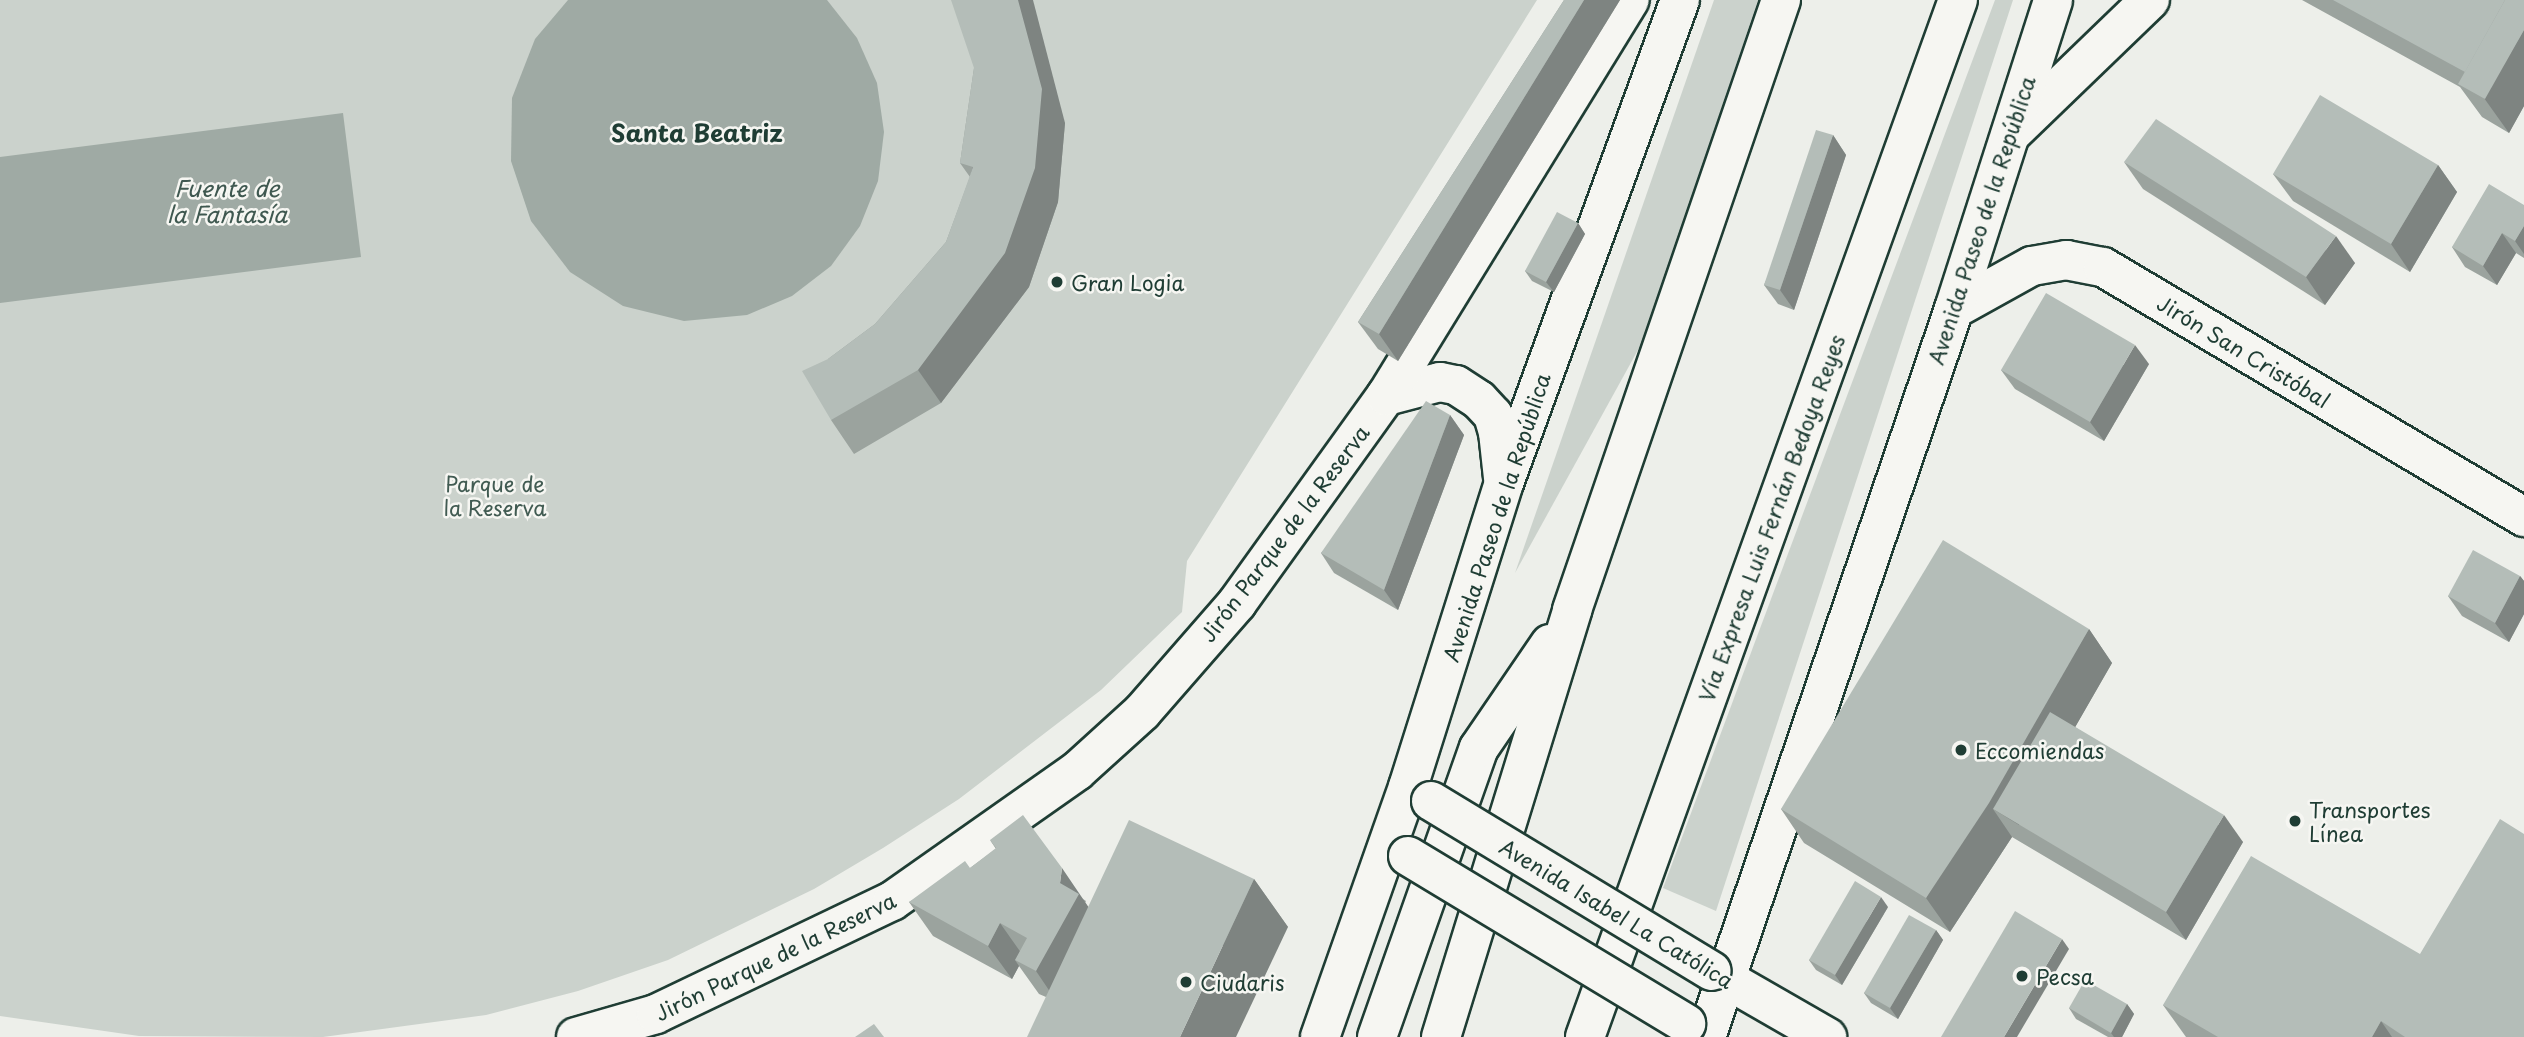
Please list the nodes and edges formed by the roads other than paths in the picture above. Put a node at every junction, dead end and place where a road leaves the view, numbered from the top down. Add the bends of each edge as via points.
1 (1630, 0) edge
2 (1680, 0) edge
3 (1781, 0) edge
4 (1958, 0) edge
5 (2053, 0) edge
6 (2150, 0) edge
7 (2007, 138) junction
8 (1954, 309) junction
9 (1386, 396) junction
10 (1504, 483) junction
11 (2524, 517) edge
12 (1572, 610) junction
13 (1420, 794) junction
14 (1398, 850) junction
15 (1719, 975) junction
16 (660, 1026) edge
17 (617, 1033) edge
18 (1702, 1033) edge
19 (576, 1037) edge
20 (1320, 1037) edge
21 (1377, 1037) edge
22 (1441, 1037) edge
23 (1585, 1037) edge
24 (1827, 1037) edge

1 - 9 main road, Jirón Parque de la Reserva
2 - 10 main road, Avenida Paseo de la República
3 - 12 main road
4 - 23 main road, Vía Expresa Luis Fernán Bedoya Reyes
5 - 7 main road, Avenida Paseo de la República
6 - 7 main road
7 - 8 main road, Avenida Paseo de la República
8 - 11 main road, Jirón San Cristóbal via 2032,266 2066,260 2104,267
8 - 15 main road, Avenida Paseo de la República
9 - 10 main road via 1440,382 1456,385 1479,400 1493,415 1499,432
9 - 16 main road, Jirón Parque de la Reserva via 1237,603 1142,712 1077,771 892,901
10 - 13 main road, Avenida Paseo de la República
12 - 21 main road via 1479,748
12 - 22 main road
13 - 14 main road, Avenida Paseo de la República
13 - 15 main road, Avenida Isabel La Católica, bridge
14 - 18 main road, bridge
14 - 20 main road, Avenida Paseo de la República
15 - 18 main road, Avenida Paseo de la República
15 - 24 main road, Avenida Isabel La Católica
16 - 17 main road, Jirón Parque de la Reserva
17 - 19 main road, Jirón Parque de la Reserva

